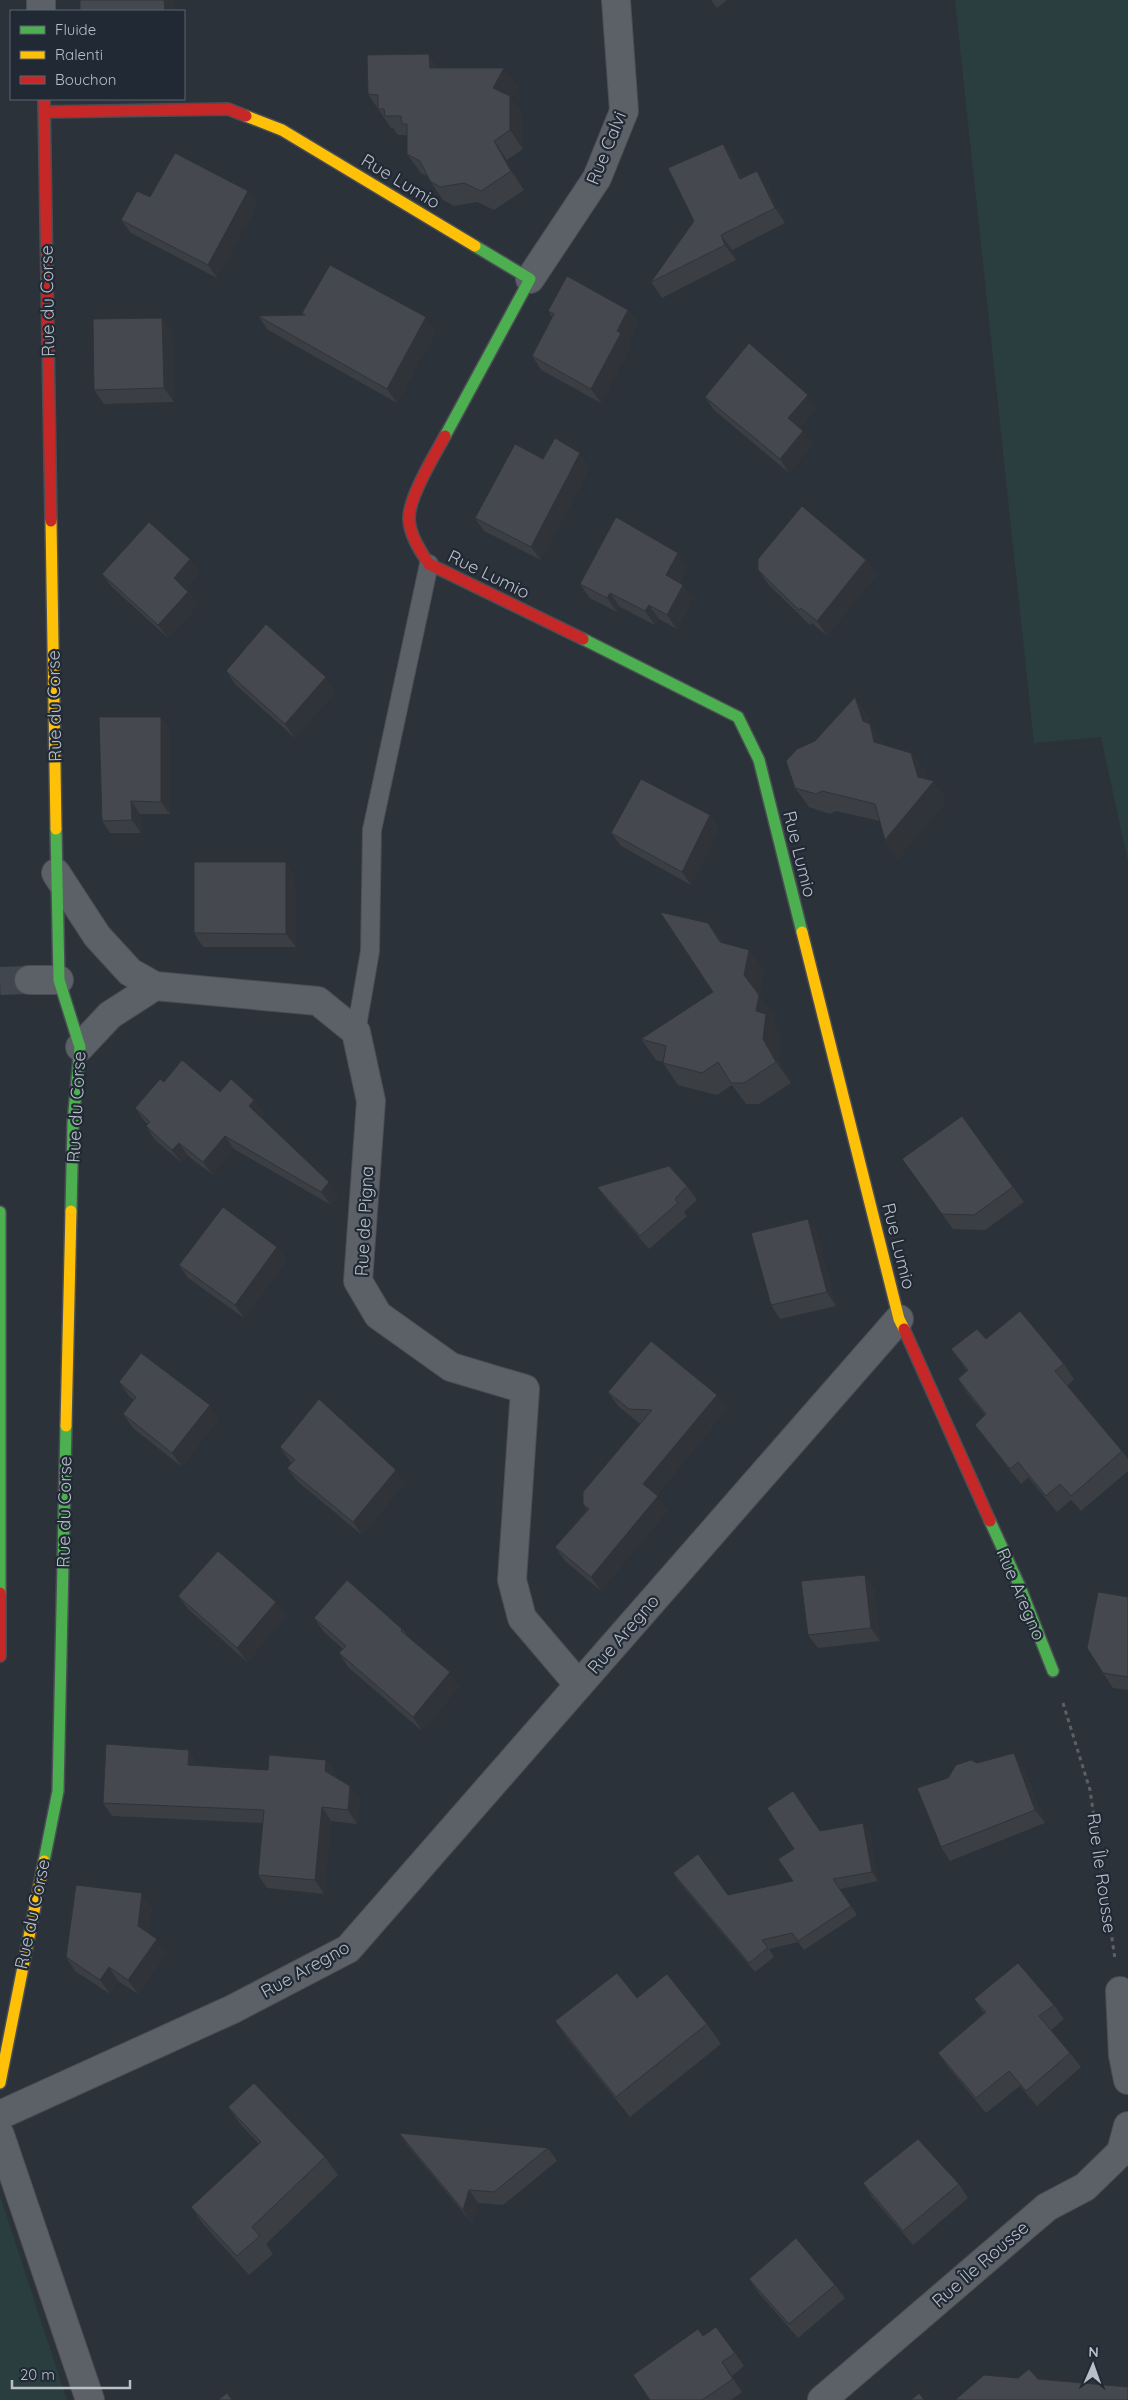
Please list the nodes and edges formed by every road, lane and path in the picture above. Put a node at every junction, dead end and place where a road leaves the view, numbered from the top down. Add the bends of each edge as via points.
1 (616, 0) edge
2 (44, 100) edge
3 (44, 112) junction
4 (530, 279) junction
5 (429, 564) junction
6 (56, 873) junction
7 (29, 980) tunnel mouth
8 (59, 980) junction
9 (155, 986) junction
10 (356, 1032) junction
11 (80, 1046) junction
12 (0, 1212) edge
13 (899, 1318) junction
14 (0, 1656) edge
15 (1053, 1672) joint
16 (579, 1685) junction
17 (1120, 1991) joint
18 (1128, 2080) edge
19 (0, 2083) edge
20 (0, 2115) edge
21 (1128, 2126) edge
22 (0, 2135) edge
23 (90, 2400) edge
24 (822, 2400) edge

1 - 4 street, Rue Calvi via 624,111 597,178
2 - 3 street, Rue du Corse
3 - 4 street, Rue Lumio via 228,109 282,130
3 - 6 street, Rue du Corse
4 - 5 street, Rue Lumio via 419,484 408,518 417,547
5 - 10 lane via 372,830 370,950
5 - 13 street, Rue Lumio via 738,717 759,760
6 - 8 street, Rue du Corse
6 - 9 street via 97,936 130,972
7 - 8 street
8 - 11 street, Rue du Corse
9 - 10 street via 318,1002
9 - 11 street via 110,1015
10 - 16 street, Rue de Pigna via 371,1101 358,1281 378,1315 451,1367 525,1390 512,1580 522,1618
11 - 19 street, Rue du Corse via 73,1123 58,1791
12 - 14 street
13 - 15 street, Rue Aregno via 1020,1587
13 - 16 street, Rue Aregno
15 - 17 path, Rue Île Rousse via 1090,1790
16 - 20 street, Rue Aregno via 348,1949 233,2009
17 - 18 street via 1123,2055
21 - 24 street, Rue Île Rousse via 1121,2152 1085,2187 1047,2207
22 - 23 street

